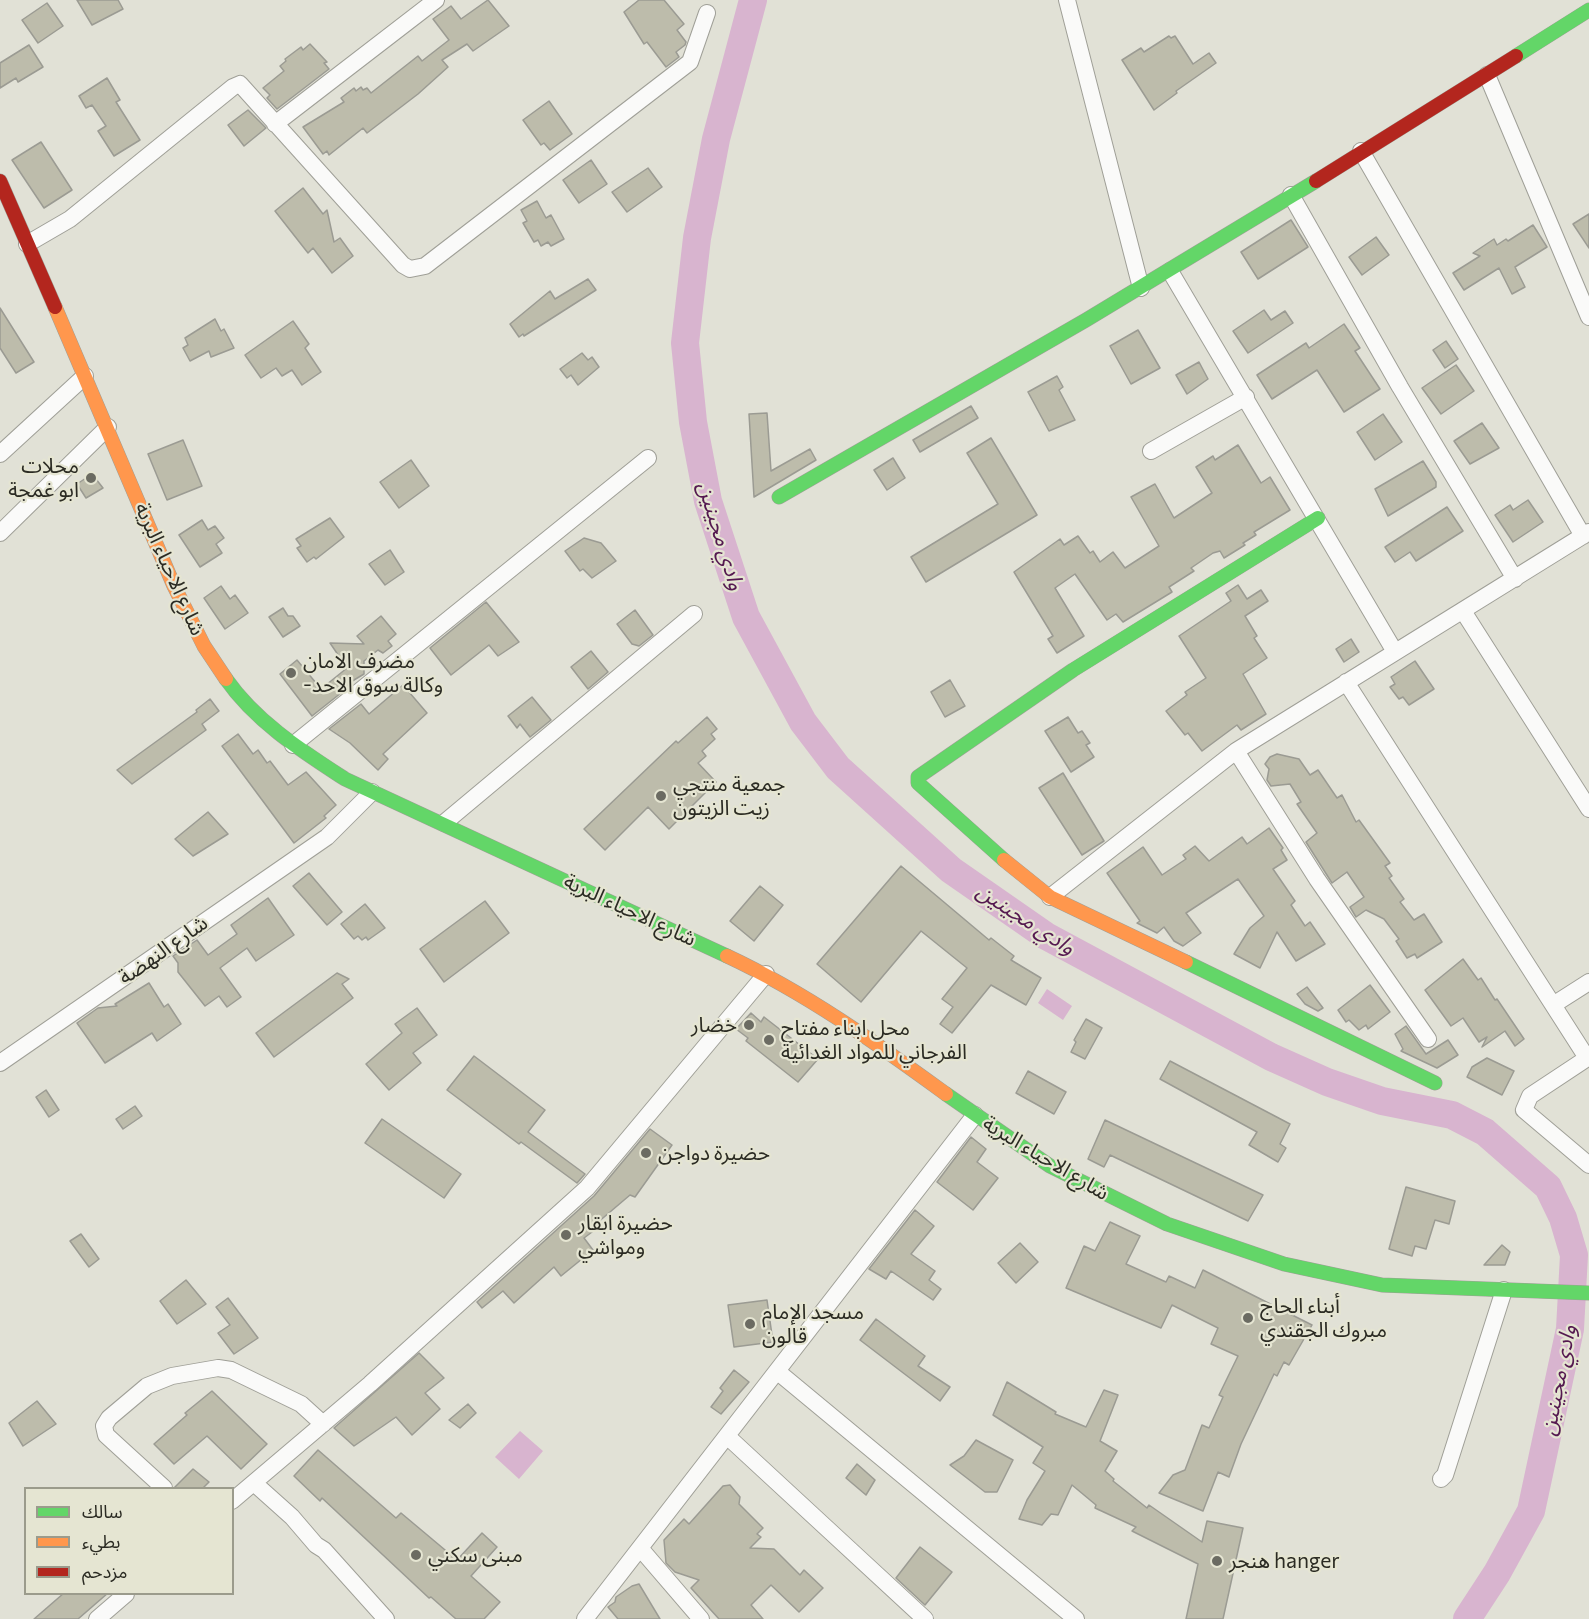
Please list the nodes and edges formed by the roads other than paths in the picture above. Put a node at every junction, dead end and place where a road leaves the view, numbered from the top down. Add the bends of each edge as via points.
1 (436, 0) edge
2 (1067, 0) edge
3 (1589, 10) edge
4 (706, 14) dead end
5 (1486, 75) junction
6 (274, 124) junction
7 (1361, 151) junction
8 (0, 181) edge
9 (1292, 195) junction
10 (27, 244) junction
11 (1170, 271) junction
12 (1141, 288) junction
13 (1589, 317) edge
14 (85, 376) junction
15 (1246, 397) junction
16 (108, 428) junction
17 (1151, 451) dead end
18 (0, 454) edge
19 (648, 458) dead end
20 (779, 497) dead end
21 (1318, 518) junction
22 (0, 533) edge
23 (1586, 534) edge
24 (1515, 579) junction
25 (1463, 611) junction
26 (694, 614) dead end
27 (1395, 652) junction
28 (1346, 682) junction
29 (293, 745) junction
30 (1236, 751) junction
31 (372, 792) junction
32 (1589, 809) edge
33 (444, 823) junction
34 (1050, 897) junction
35 (766, 974) junction
36 (1589, 982) edge
37 (1553, 1005) junction
38 (1428, 1039) dead end
39 (1588, 1058) edge
40 (0, 1063) edge
41 (1435, 1083) dead end
42 (975, 1114) junction
43 (1589, 1165) edge
44 (1504, 1290) junction
45 (1588, 1293) edge
46 (777, 1372) junction
47 (323, 1424) junction
48 (728, 1437) junction
49 (1441, 1479) dead end
50 (254, 1483) junction
51 (163, 1487) edge
52 (234, 1499) edge
53 (640, 1548) junction
54 (124, 1595) edge
55 (97, 1619) edge
56 (386, 1619) edge
57 (585, 1619) edge
58 (701, 1619) edge
59 (925, 1619) edge
60 (1076, 1619) edge

1 - 6 street
2 - 12 street
3 - 5 main road
4 - 6 street via 685,67 435,260 416,269 403,265
5 - 7 main road
5 - 13 street
6 - 10 street via 240,84 233,87 70,219
7 - 9 main road
7 - 23 street
8 - 10 main road, شارع الاحياء البرية
9 - 11 main road
9 - 24 street via 1400,387
10 - 14 main road, شارع الاحياء البرية
11 - 12 main road
11 - 15 street
12 - 20 main road
14 - 16 main road, شارع الاحياء البرية
14 - 18 street
15 - 17 street
15 - 21 street
16 - 22 street
16 - 29 main road, شارع الاحياء البرية via 204,646 236,693
19 - 29 street
21 - 27 street
21 - 34 main road via 1073,670 918,777 918,783
23 - 24 street
24 - 25 street
25 - 27 street
25 - 32 street
26 - 33 street
27 - 28 street
28 - 30 street
28 - 37 street
29 - 31 main road, شارع الاحياء البرية
30 - 34 street
30 - 38 street via 1317,879
31 - 33 main road, شارع الاحياء البرية
31 - 40 street, شارع النهضة via 327,837
33 - 35 main road, شارع الاحياء البرية
34 - 41 main road
35 - 42 main road, شارع الاحياء البرية via 854,1027
35 - 47 street via 587,1188
36 - 37 street
37 - 39 street
39 - 43 street via 1530,1096 1524,1110
42 - 44 main road, شارع الاحياء البرية via 1050,1166 1136,1210 1252,1254 1382,1285
42 - 46 street
44 - 45 main road, شارع الاحياء البرية
44 - 49 street
46 - 48 street
46 - 60 street
47 - 50 street
47 - 51 street via 301,1404 231,1371 218,1368 172,1376 147,1386 104,1426 106,1435
48 - 53 street
48 - 59 street
50 - 52 street
50 - 56 street via 292,1517
53 - 57 street
53 - 58 street
54 - 55 street

